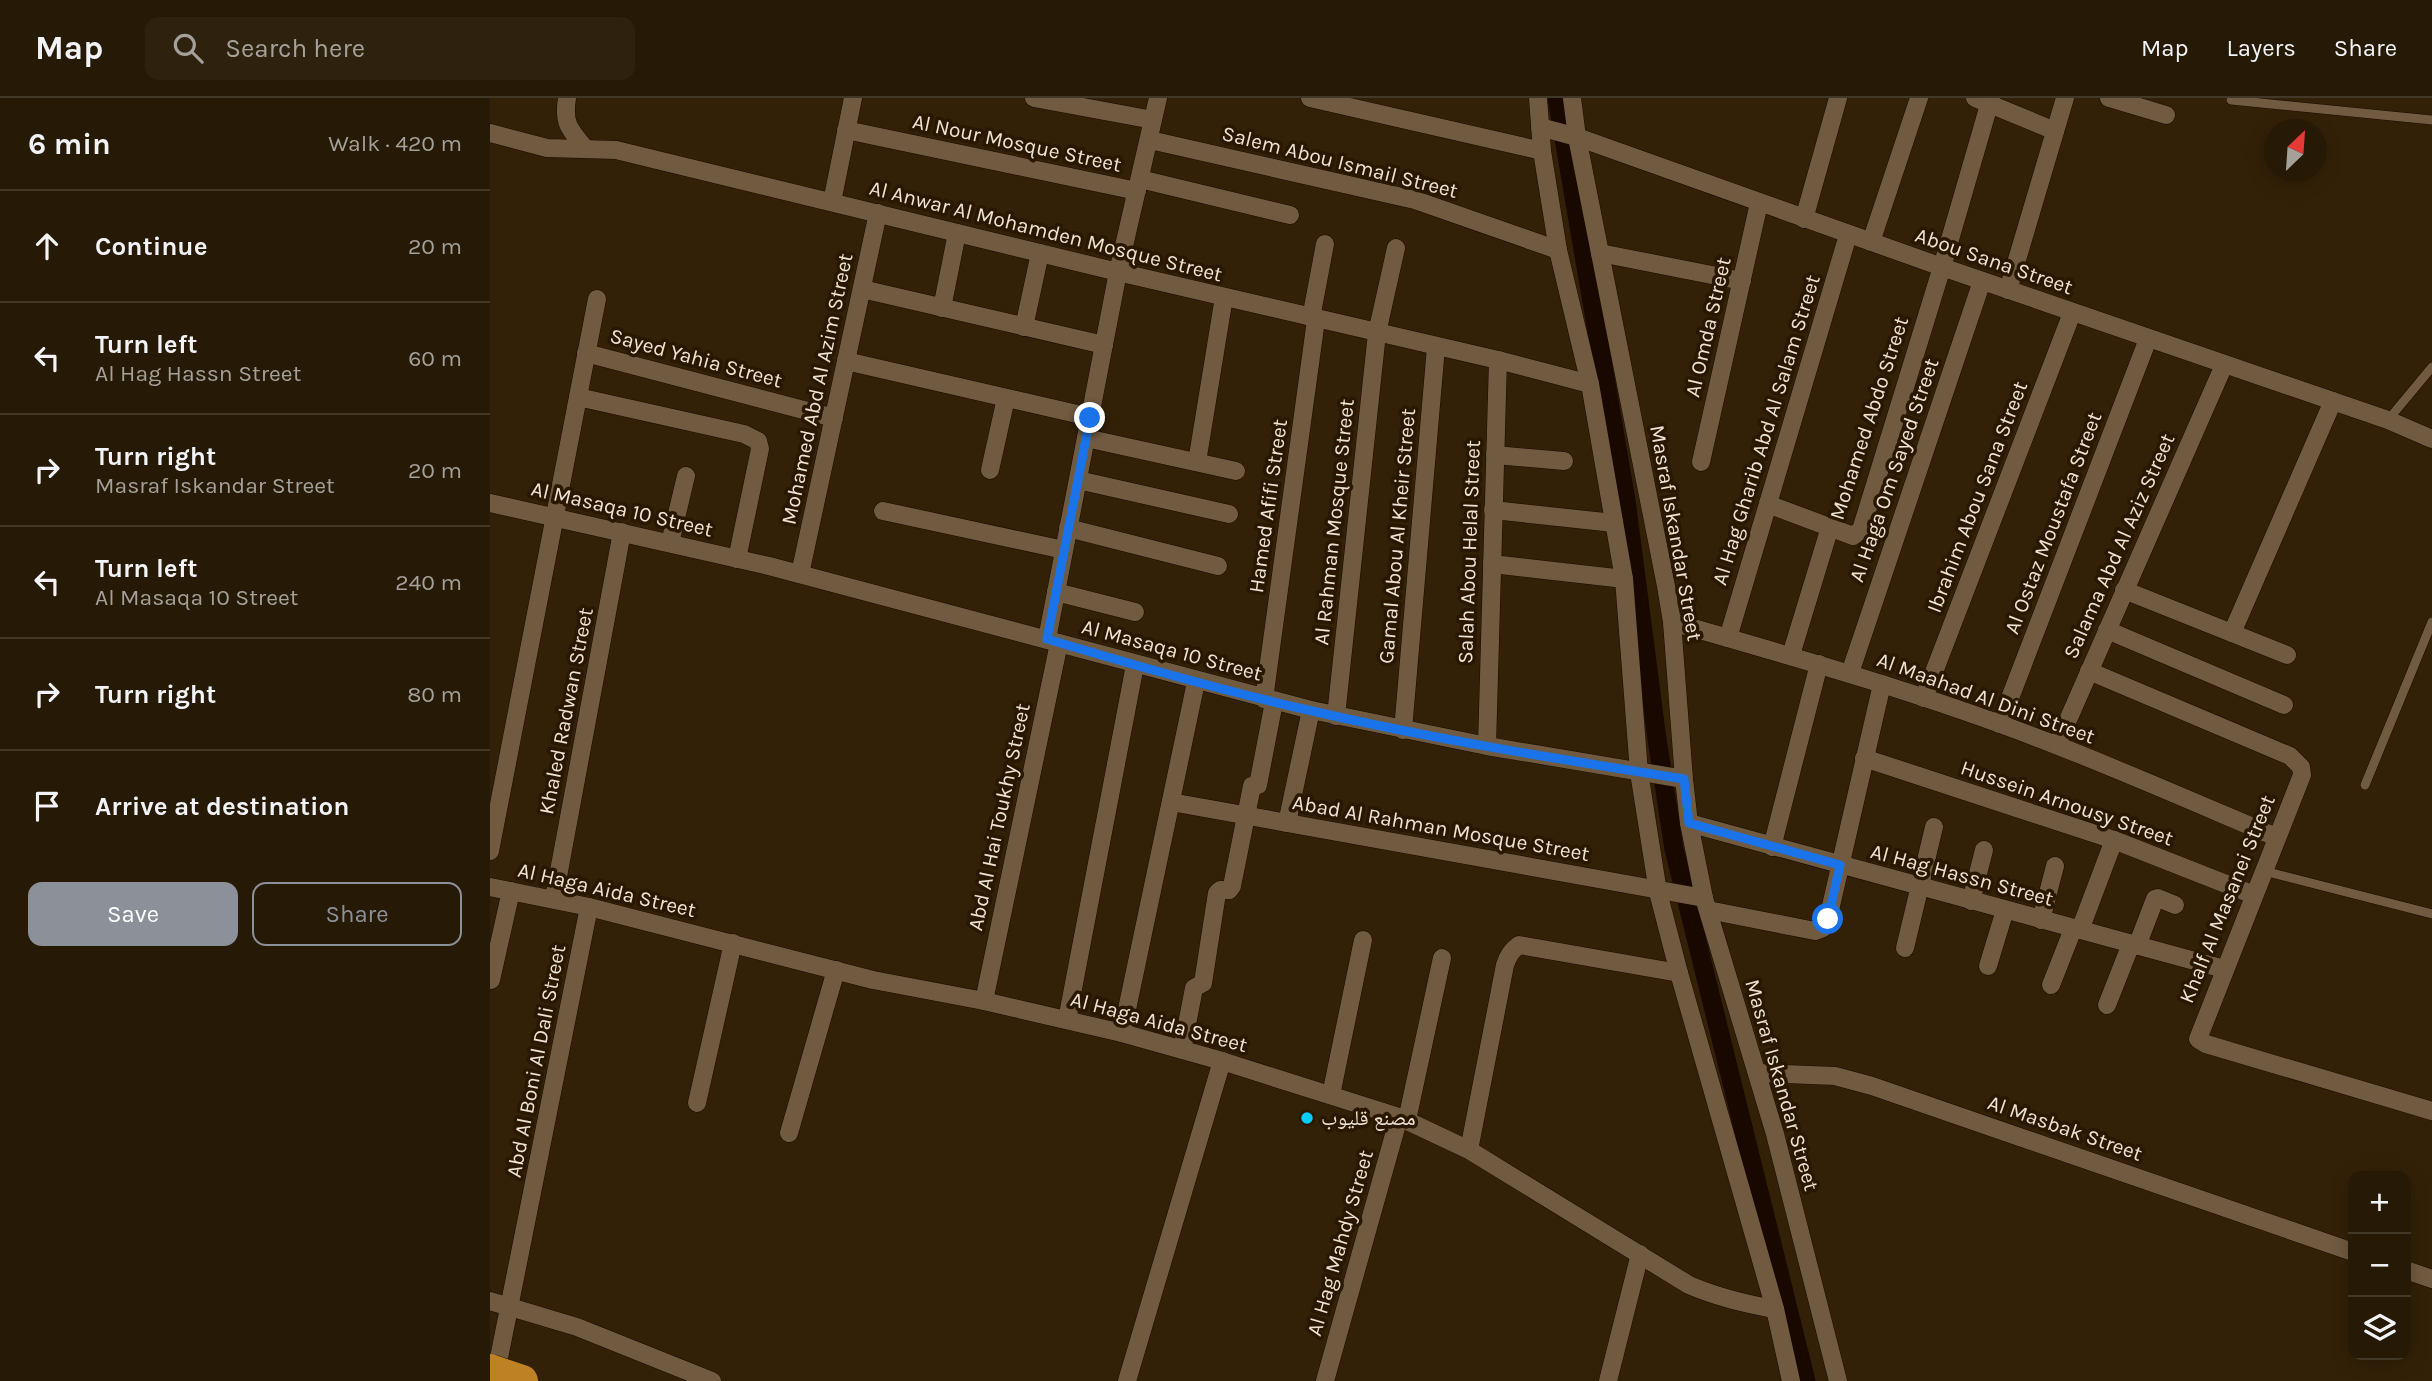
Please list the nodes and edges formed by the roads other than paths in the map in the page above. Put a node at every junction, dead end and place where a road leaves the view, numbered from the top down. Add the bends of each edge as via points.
1 (567, 98) edge
2 (853, 98) edge
3 (1034, 98) edge
4 (1158, 98) edge
5 (1310, 98) edge
6 (1538, 98) edge
7 (1572, 98) edge
8 (1838, 98) edge
9 (1919, 98) edge
10 (2065, 98) edge
11 (2109, 98) edge
12 (1985, 100) edge
13 (2231, 100) dead end
14 (2160, 108) edge
15 (1153, 120) junction
16 (2432, 120) edge
17 (1540, 127) junction
18 (846, 131) junction
19 (2055, 131) junction
20 (490, 133) edge
21 (1577, 137) junction
22 (1150, 140) junction
23 (585, 148) junction
24 (1542, 151) junction
25 (1138, 185) junction
26 (832, 202) junction
27 (1759, 203) junction
28 (878, 213) junction
29 (1290, 215) dead end
30 (1804, 219) junction
31 (957, 233) junction
32 (1849, 235) junction
33 (1871, 243) junction
34 (1325, 244) dead end
35 (1396, 248) dead end
36 (1558, 250) junction
37 (1040, 253) junction
38 (1600, 253) junction
39 (1942, 267) junction
40 (1118, 272) junction
41 (1742, 281) junction
42 (1982, 281) junction
43 (862, 289) junction
44 (2008, 290) junction
45 (1224, 297) junction
46 (597, 299) dead end
47 (942, 307) junction
48 (2072, 313) junction
49 (1314, 319) junction
50 (1024, 327) junction
51 (1377, 333) junction
52 (2148, 339) junction
53 (1104, 345) junction
54 (1436, 346) junction
55 (586, 353) junction
56 (1498, 360) junction
57 (846, 361) junction
58 (2224, 365) junction
59 (2432, 367) edge
60 (1590, 384) junction
61 (578, 397) junction
62 (1006, 398) junction
63 (2333, 401) junction
64 (834, 418) junction
65 (1090, 418) junction
66 (2388, 420) junction
67 (1086, 438) junction
68 (2432, 439) edge
69 (1495, 455) junction
70 (1564, 461) dead end
71 (1701, 461) dead end
72 (1197, 463) junction
73 (990, 470) dead end
74 (1237, 471) dead end
75 (686, 476) dead end
76 (1078, 480) junction
77 (490, 503) edge
78 (1768, 504) junction
79 (1493, 510) junction
80 (883, 511) dead end
81 (1229, 514) dead end
82 (554, 516) junction
83 (1615, 523) junction
84 (1830, 527) junction
85 (1068, 528) junction
86 (622, 532) junction
87 (670, 543) junction
88 (1064, 550) junction
89 (737, 558) junction
90 (1492, 564) junction
91 (1218, 566) dead end
92 (800, 574) junction
93 (1624, 579) junction
94 (2124, 590) junction
95 (1056, 592) junction
96 (1135, 612) dead end
97 (1672, 622) junction
98 (2432, 622) edge
99 (2107, 630) junction
100 (2232, 633) junction
101 (1728, 638) junction
102 (1053, 641) junction
103 (1791, 655) junction
104 (2287, 655) dead end
105 (1135, 664) junction
106 (1819, 664) junction
107 (2089, 671) junction
108 (1850, 673) junction
109 (1196, 682) junction
110 (1882, 684) junction
111 (1924, 698) junction
112 (1269, 701) junction
113 (2284, 705) dead end
114 (1311, 710) junction
115 (1336, 716) junction
116 (2000, 724) junction
117 (1403, 730) junction
118 (2057, 745) junction
119 (1486, 746) junction
120 (1864, 758) junction
121 (1639, 772) junction
122 (1684, 779) junction
123 (2365, 786) dead end
124 (1171, 802) junction
125 (1246, 816) junction
126 (1287, 823) junction
127 (1689, 823) junction
128 (1934, 827) dead end
129 (2276, 837) junction
130 (2113, 840) junction
131 (1772, 847) junction
132 (1984, 850) dead end
133 (490, 851) edge
134 (1840, 865) junction
135 (2055, 866) dead end
136 (2263, 871) junction
137 (1918, 886) junction
138 (490, 887) edge
139 (510, 891) junction
140 (1658, 892) junction
141 (2254, 895) junction
142 (554, 898) junction
143 (1970, 901) junction
144 (1706, 904) junction
145 (2175, 905) dead end
146 (589, 907) junction
147 (2005, 910) junction
148 (2432, 914) edge
149 (2041, 920) junction
150 (2076, 929) junction
151 (1363, 940) dead end
152 (733, 943) junction
153 (2134, 945) junction
154 (1905, 948) dead end
155 (1442, 958) dead end
156 (1988, 966) dead end
157 (2224, 969) junction
158 (836, 970) junction
159 (1679, 973) junction
160 (491, 980) edge
161 (2051, 985) dead end
162 (984, 1001) junction
163 (2107, 1005) dead end
164 (1067, 1020) junction
165 (1122, 1033) junction
166 (1182, 1050) junction
167 (1222, 1061) junction
168 (1757, 1073) junction
169 (1331, 1096) junction
170 (697, 1103) dead end
171 (2432, 1111) edge
172 (1403, 1119) junction
173 (789, 1133) dead end
174 (1469, 1150) junction
175 (2348, 1250) edge
176 (1640, 1254) junction
177 (2411, 1272) edge
178 (2432, 1279) edge
179 (490, 1301) edge
180 (511, 1306) junction
181 (1775, 1309) junction
182 (490, 1370) edge
183 (494, 1381) edge
184 (522, 1381) edge
185 (712, 1381) edge
186 (1127, 1381) edge
187 (1325, 1381) edge
188 (1608, 1381) edge
189 (1791, 1381) edge
190 (1838, 1381) edge

1 - 23 street via 564,114 569,129
2 - 18 street
3 - 15 street
4 - 15 street, Abd Al Hai Toukhy Street
5 - 24 street
6 - 17 street
7 - 21 street, Masraf Iskandar Street
8 - 30 street
9 - 33 street
10 - 19 street
11 - 14 street
12 - 19 street
12 - 39 street
13 - 16 lane
15 - 22 street, Abd Al Hai Toukhy Street
17 - 21 street, Abou Sana Street
17 - 24 street
18 - 25 street, Al Nour Mosque Street
18 - 26 street
19 - 44 street
20 - 23 street, Al Anwar Al Mohamden Mosque Street via 547,148
21 - 27 street, Abou Sana Street
21 - 38 street, Masraf Iskandar Street
22 - 25 street, Abd Al Hai Toukhy Street
22 - 36 street, Salem Abou Ismail Street via 1415,200
23 - 26 street, Al Anwar Al Mohamden Mosque Street via 616,149
24 - 36 street
25 - 29 street, Al Nour Mosque Street
25 - 40 street, Abd Al Hai Toukhy Street
26 - 28 street, Al Anwar Al Mohamden Mosque Street
27 - 30 street, Abou Sana Street
27 - 41 street, Al Omda Street
28 - 31 street, Al Anwar Al Mohamden Mosque Street
28 - 43 street, Mohamed Abd Al Azim Street
30 - 32 street, Abou Sana Street
31 - 37 street, Al Anwar Al Mohamden Mosque Street
31 - 47 street
32 - 33 street, Abou Sana Street
32 - 78 street, Al Hag Gharib Abd Al Salam Street
33 - 39 street, Abou Sana Street
34 - 49 street, Hamed Afifi Street
35 - 51 street, Al Rahman Mosque Street
36 - 60 street
37 - 40 street, Al Anwar Al Mohamden Mosque Street
37 - 50 street
38 - 41 street
38 - 97 street, Masraf Iskandar Street
39 - 42 street, Abou Sana Street
39 - 84 street, Mohamed Abdo Street via 1861,530 1853,536
40 - 45 street, Al Anwar Al Mohamden Mosque Street
40 - 53 street, Abd Al Hai Toukhy Street
41 - 71 street, Al Omda Street
42 - 44 street, Abou Sana Street
42 - 108 street, Al Haga Om Sayed Street
43 - 47 street
43 - 57 street, Mohamed Abd Al Azim Street
44 - 48 street, Abou Sana Street
45 - 49 street, Al Anwar Al Mohamden Mosque Street
45 - 72 street
46 - 55 street
47 - 50 street
48 - 52 street, Abou Sana Street
48 - 111 street, Ibrahim Abou Sana Street
49 - 51 street, Al Anwar Al Mohamden Mosque Street
49 - 112 street, Hamed Afifi Street
50 - 53 street
51 - 54 street, Al Anwar Al Mohamden Mosque Street
51 - 115 street, Al Rahman Mosque Street
52 - 58 street, Abou Sana Street
52 - 116 street, Al Ostaz Moustafa Street
53 - 65 street, Abd Al Hai Toukhy Street
54 - 56 street, Al Anwar Al Mohamden Mosque Street
54 - 117 street, Gamal Abou Al Kheir Street
55 - 61 street
55 - 64 street, Sayed Yahia Street
56 - 60 street, Al Anwar Al Mohamden Mosque Street
56 - 69 street, Salah Abou Helal Street
57 - 62 street
57 - 64 street, Mohamed Abd Al Azim Street
58 - 63 street, Abou Sana Street
58 - 94 street, Salama Abd Al Aziz Street
59 - 66 lane
60 - 83 street
61 - 82 street
61 - 89 street via 753,436 758,441
62 - 65 street
62 - 73 street
63 - 66 street, Abou Sana Street
63 - 100 street
64 - 92 street, Mohamed Abd Al Azim Street
65 - 67 street, Abd Al Hai Toukhy Street
66 - 68 street, Abou Sana Street
67 - 72 street
67 - 76 street, Abd Al Hai Toukhy Street
69 - 70 street
69 - 79 street, Salah Abou Helal Street
72 - 74 street
75 - 87 street
76 - 81 street
76 - 85 street, Abd Al Hai Toukhy Street
77 - 82 street, Al Masaqa 10 Street
78 - 84 street, Mohamed Abdo Street
78 - 101 street, Al Hag Gharib Abd Al Salam Street
79 - 83 street
79 - 90 street, Salah Abou Helal Street
80 - 88 street
82 - 86 street, Al Masaqa 10 Street
82 - 133 street
83 - 93 street
84 - 103 street
85 - 88 street, Abd Al Hai Toukhy Street
85 - 91 street
86 - 87 street, Al Masaqa 10 Street
86 - 142 street, Khaled Radwan Street
87 - 89 street, Al Masaqa 10 Street
88 - 95 street, Abd Al Hai Toukhy Street
89 - 92 street, Al Masaqa 10 Street
90 - 93 street
90 - 119 street, Salah Abou Helal Street
92 - 102 street, Al Masaqa 10 Street
93 - 121 street
94 - 99 street, Salama Abd Al Aziz Street
94 - 100 street
95 - 96 street
95 - 102 street, Abd Al Hai Toukhy Street
97 - 101 street, Al Maahad Al Dini Street
97 - 122 street, Masraf Iskandar Street
98 - 123 lane
99 - 107 street, Salama Abd Al Aziz Street
99 - 113 street
100 - 104 street
101 - 103 street, Al Maahad Al Dini Street
102 - 105 street, Al Masaqa 10 Street
102 - 162 street, Abd Al Hai Toukhy Street
103 - 106 street, Al Maahad Al Dini Street
105 - 109 street, Al Masaqa 10 Street
105 - 164 street
106 - 108 street, Al Maahad Al Dini Street
106 - 131 street
107 - 118 street, Salama Abd Al Aziz Street
107 - 129 street, Khalf Al Masanei Street via 2290,756 2302,775
108 - 110 street, Al Maahad Al Dini Street
109 - 112 street, Al Masaqa 10 Street
109 - 124 street
110 - 111 street, Al Maahad Al Dini Street
110 - 120 street
111 - 116 street, Al Maahad Al Dini Street
112 - 114 street, Al Masaqa 10 Street
112 - 125 street, Hamed Afifi Street via 1258,785 1253,786
114 - 115 street, Al Masaqa 10 Street
114 - 126 street
115 - 117 street, Al Masaqa 10 Street
116 - 118 street, Al Maahad Al Dini Street
117 - 119 street, Al Masaqa 10 Street
118 - 129 street, Al Maahad Al Dini Street
119 - 121 street, Al Masaqa 10 Street
120 - 130 street, Hussein Arnousy Street
120 - 134 street
121 - 122 street, Al Masaqa 10 Street
121 - 140 street
122 - 127 street, Masraf Iskandar Street
124 - 125 street, Abad Al Rahman Mosque Street
124 - 165 street
125 - 126 street, Abad Al Rahman Mosque Street
125 - 166 street, Hamed Afifi Street via 1231,889 1217,893 1203,983 1194,988
126 - 140 street, Abad Al Rahman Mosque Street
127 - 131 street, Al Hag Hassn Street
127 - 144 street, Masraf Iskandar Street
128 - 137 street
129 - 136 street, Khalf Al Masanei Street
130 - 141 street, Hussein Arnousy Street
130 - 150 street
131 - 134 street, Al Hag Hassn Street
132 - 143 street
134 - 137 street, Al Hag Hassn Street
134 - 144 street, Abad Al Rahman Mosque Street via 1826,924 1819,930
135 - 149 street
136 - 141 street, Khalf Al Masanei Street
136 - 148 lane
137 - 143 street, Al Hag Hassn Street
137 - 154 street
138 - 139 street, Al Haga Aida Street
139 - 142 street, Al Haga Aida Street
139 - 160 street
140 - 144 street, Abad Al Rahman Mosque Street
140 - 159 street
141 - 157 street, Khalf Al Masanei Street
142 - 146 street, Al Haga Aida Street
143 - 147 street, Al Hag Hassn Street
144 - 168 street, Masraf Iskandar Street
145 - 153 street via 2156,898
146 - 152 street, Al Haga Aida Street
146 - 180 street, Abd Al Boni Al Dali Street
147 - 149 street, Al Hag Hassn Street
147 - 156 street
149 - 150 street, Al Hag Hassn Street
150 - 153 street, Al Hag Hassn Street
150 - 161 street
151 - 169 street
152 - 158 street, Al Haga Aida Street
152 - 170 street
153 - 157 street, Al Hag Hassn Street
153 - 163 street
155 - 172 street, Al Hag Mahdy Street
157 - 171 street, Khalf Al Masanei Street via 2198,1039
158 - 162 street, Al Haga Aida Street
158 - 173 street
159 - 174 street via 1519,945 1513,949 1505,965
159 - 181 street
162 - 164 street, Al Haga Aida Street
164 - 165 street, Al Haga Aida Street
165 - 166 street, Al Haga Aida Street
166 - 167 street, Al Haga Aida Street
167 - 169 street, Al Haga Aida Street
167 - 186 street
168 - 175 street, Al Masbak Street via 1835,1076 1872,1086
168 - 190 street, Masraf Iskandar Street
169 - 172 street, Al Haga Aida Street
172 - 174 street, Al Haga Aida Street
172 - 187 street, Al Hag Mahdy Street
174 - 176 street, Al Haga Aida Street
176 - 181 street, Al Haga Aida Street via 1716,1296
176 - 188 street
177 - 178 street
179 - 180 street
180 - 183 street, Abd Al Boni Al Dali Street
180 - 185 street via 634,1348
181 - 189 street
182 - 184 highway, bridge

